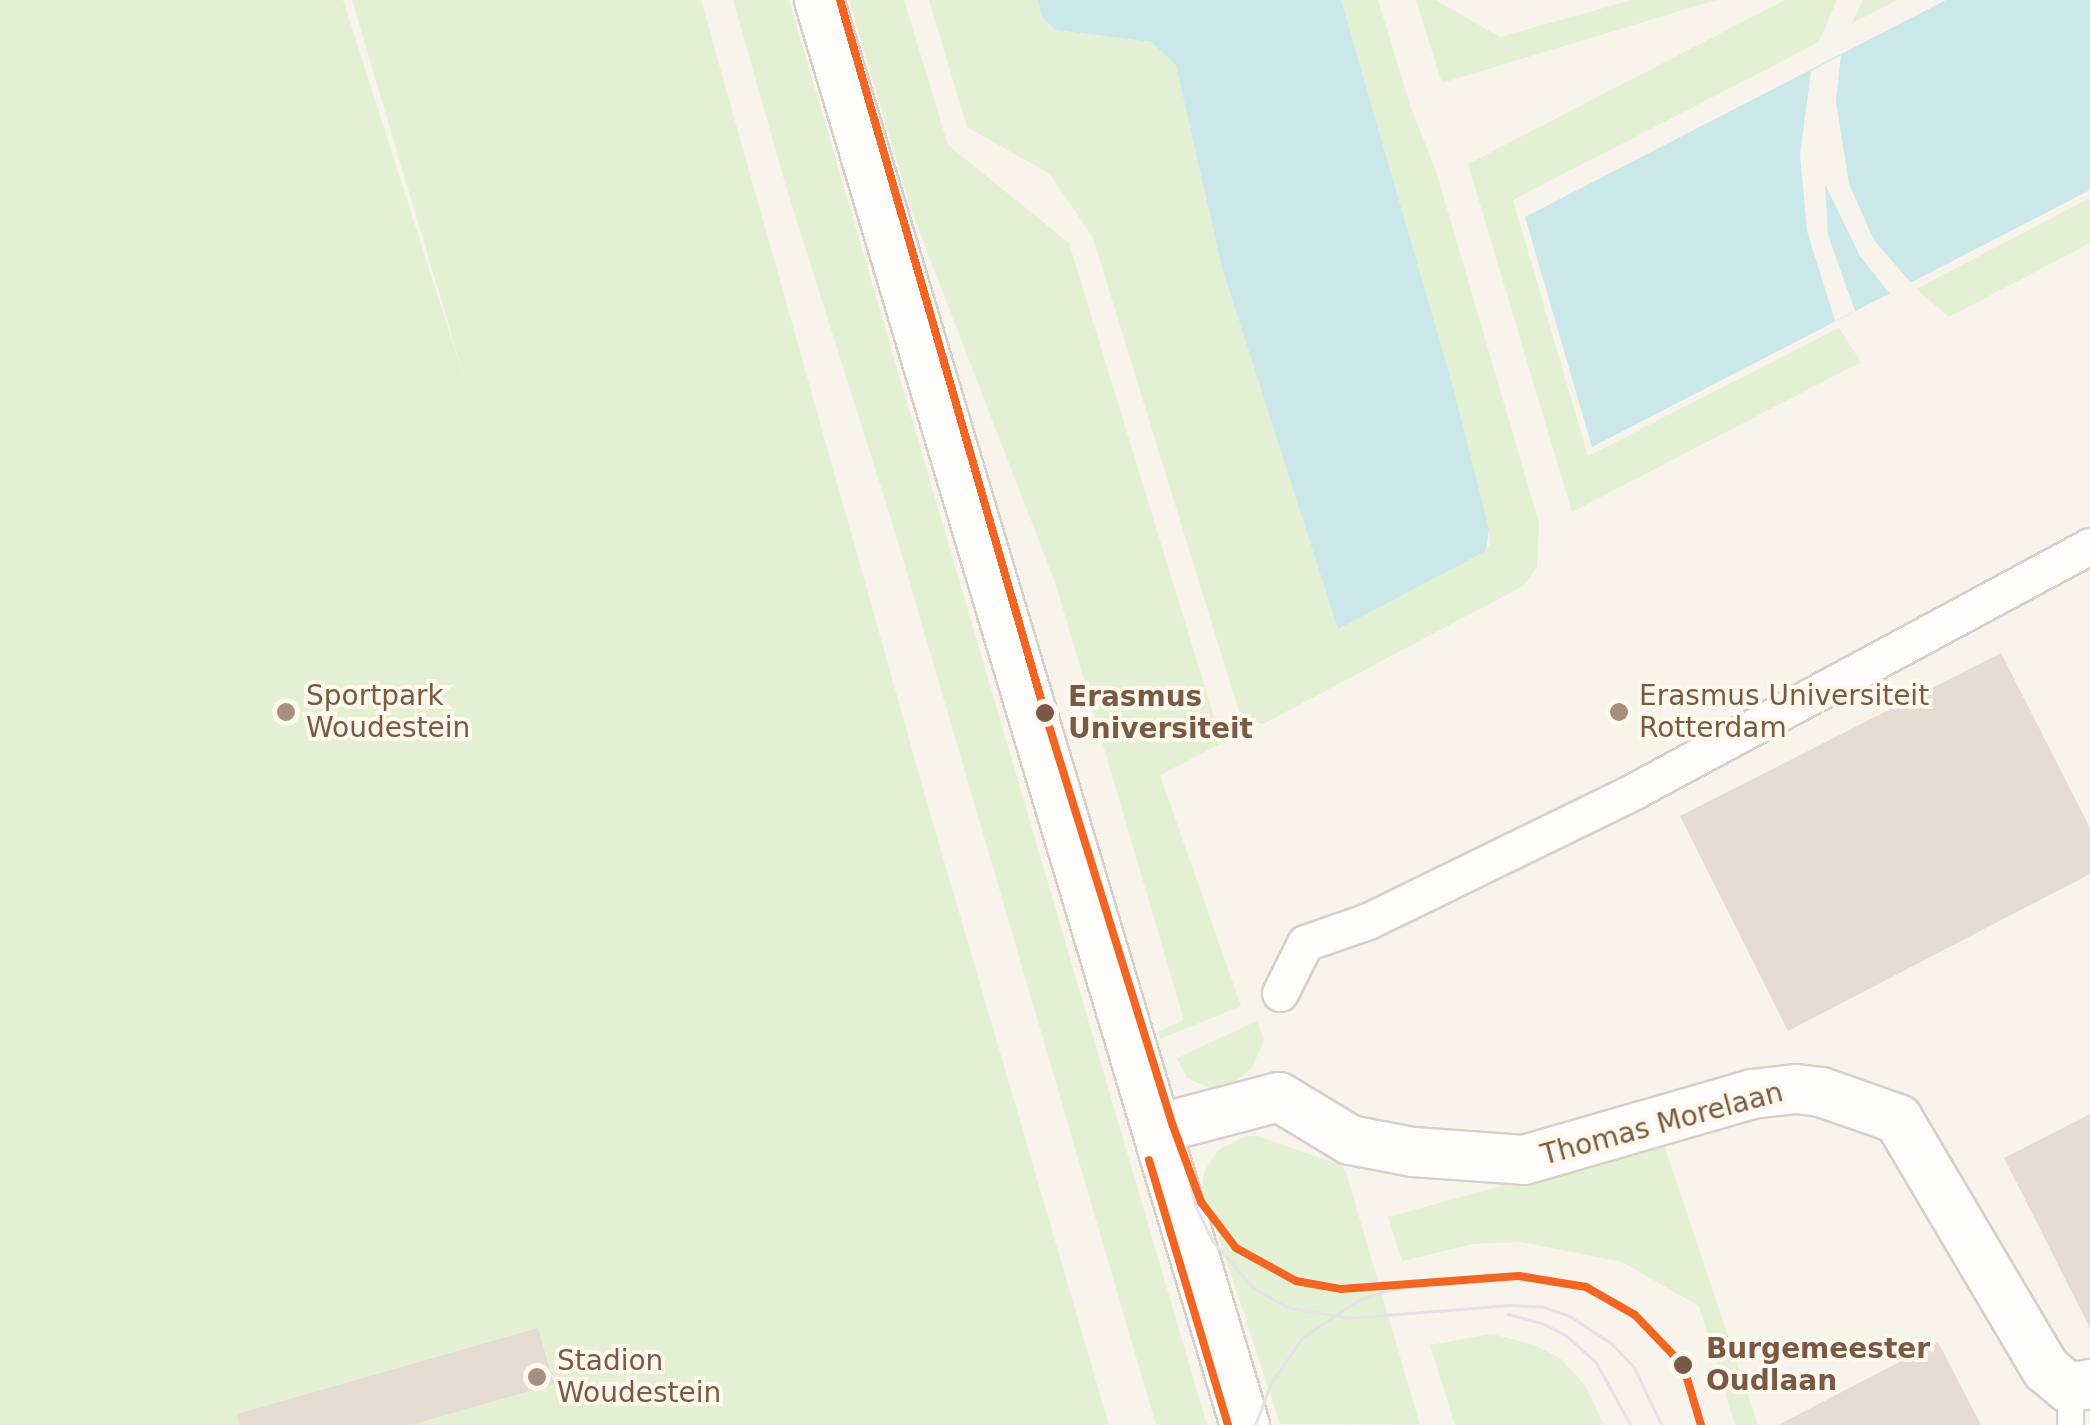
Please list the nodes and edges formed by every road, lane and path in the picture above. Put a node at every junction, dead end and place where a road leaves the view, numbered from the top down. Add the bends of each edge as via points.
1 (819, 0) edge
2 (2090, 546) edge
3 (1280, 993) dead end
4 (1156, 1129) junction
5 (2076, 1399) edge
6 (1245, 1425) edge

1 - 4 street
2 - 3 street via 1636,790 1368,921 1305,943
4 - 5 street, Thomas Morelaan via 1278,1097 1350,1140 1524,1160 1752,1094 1820,1092 1898,1119 2046,1369
4 - 6 street

